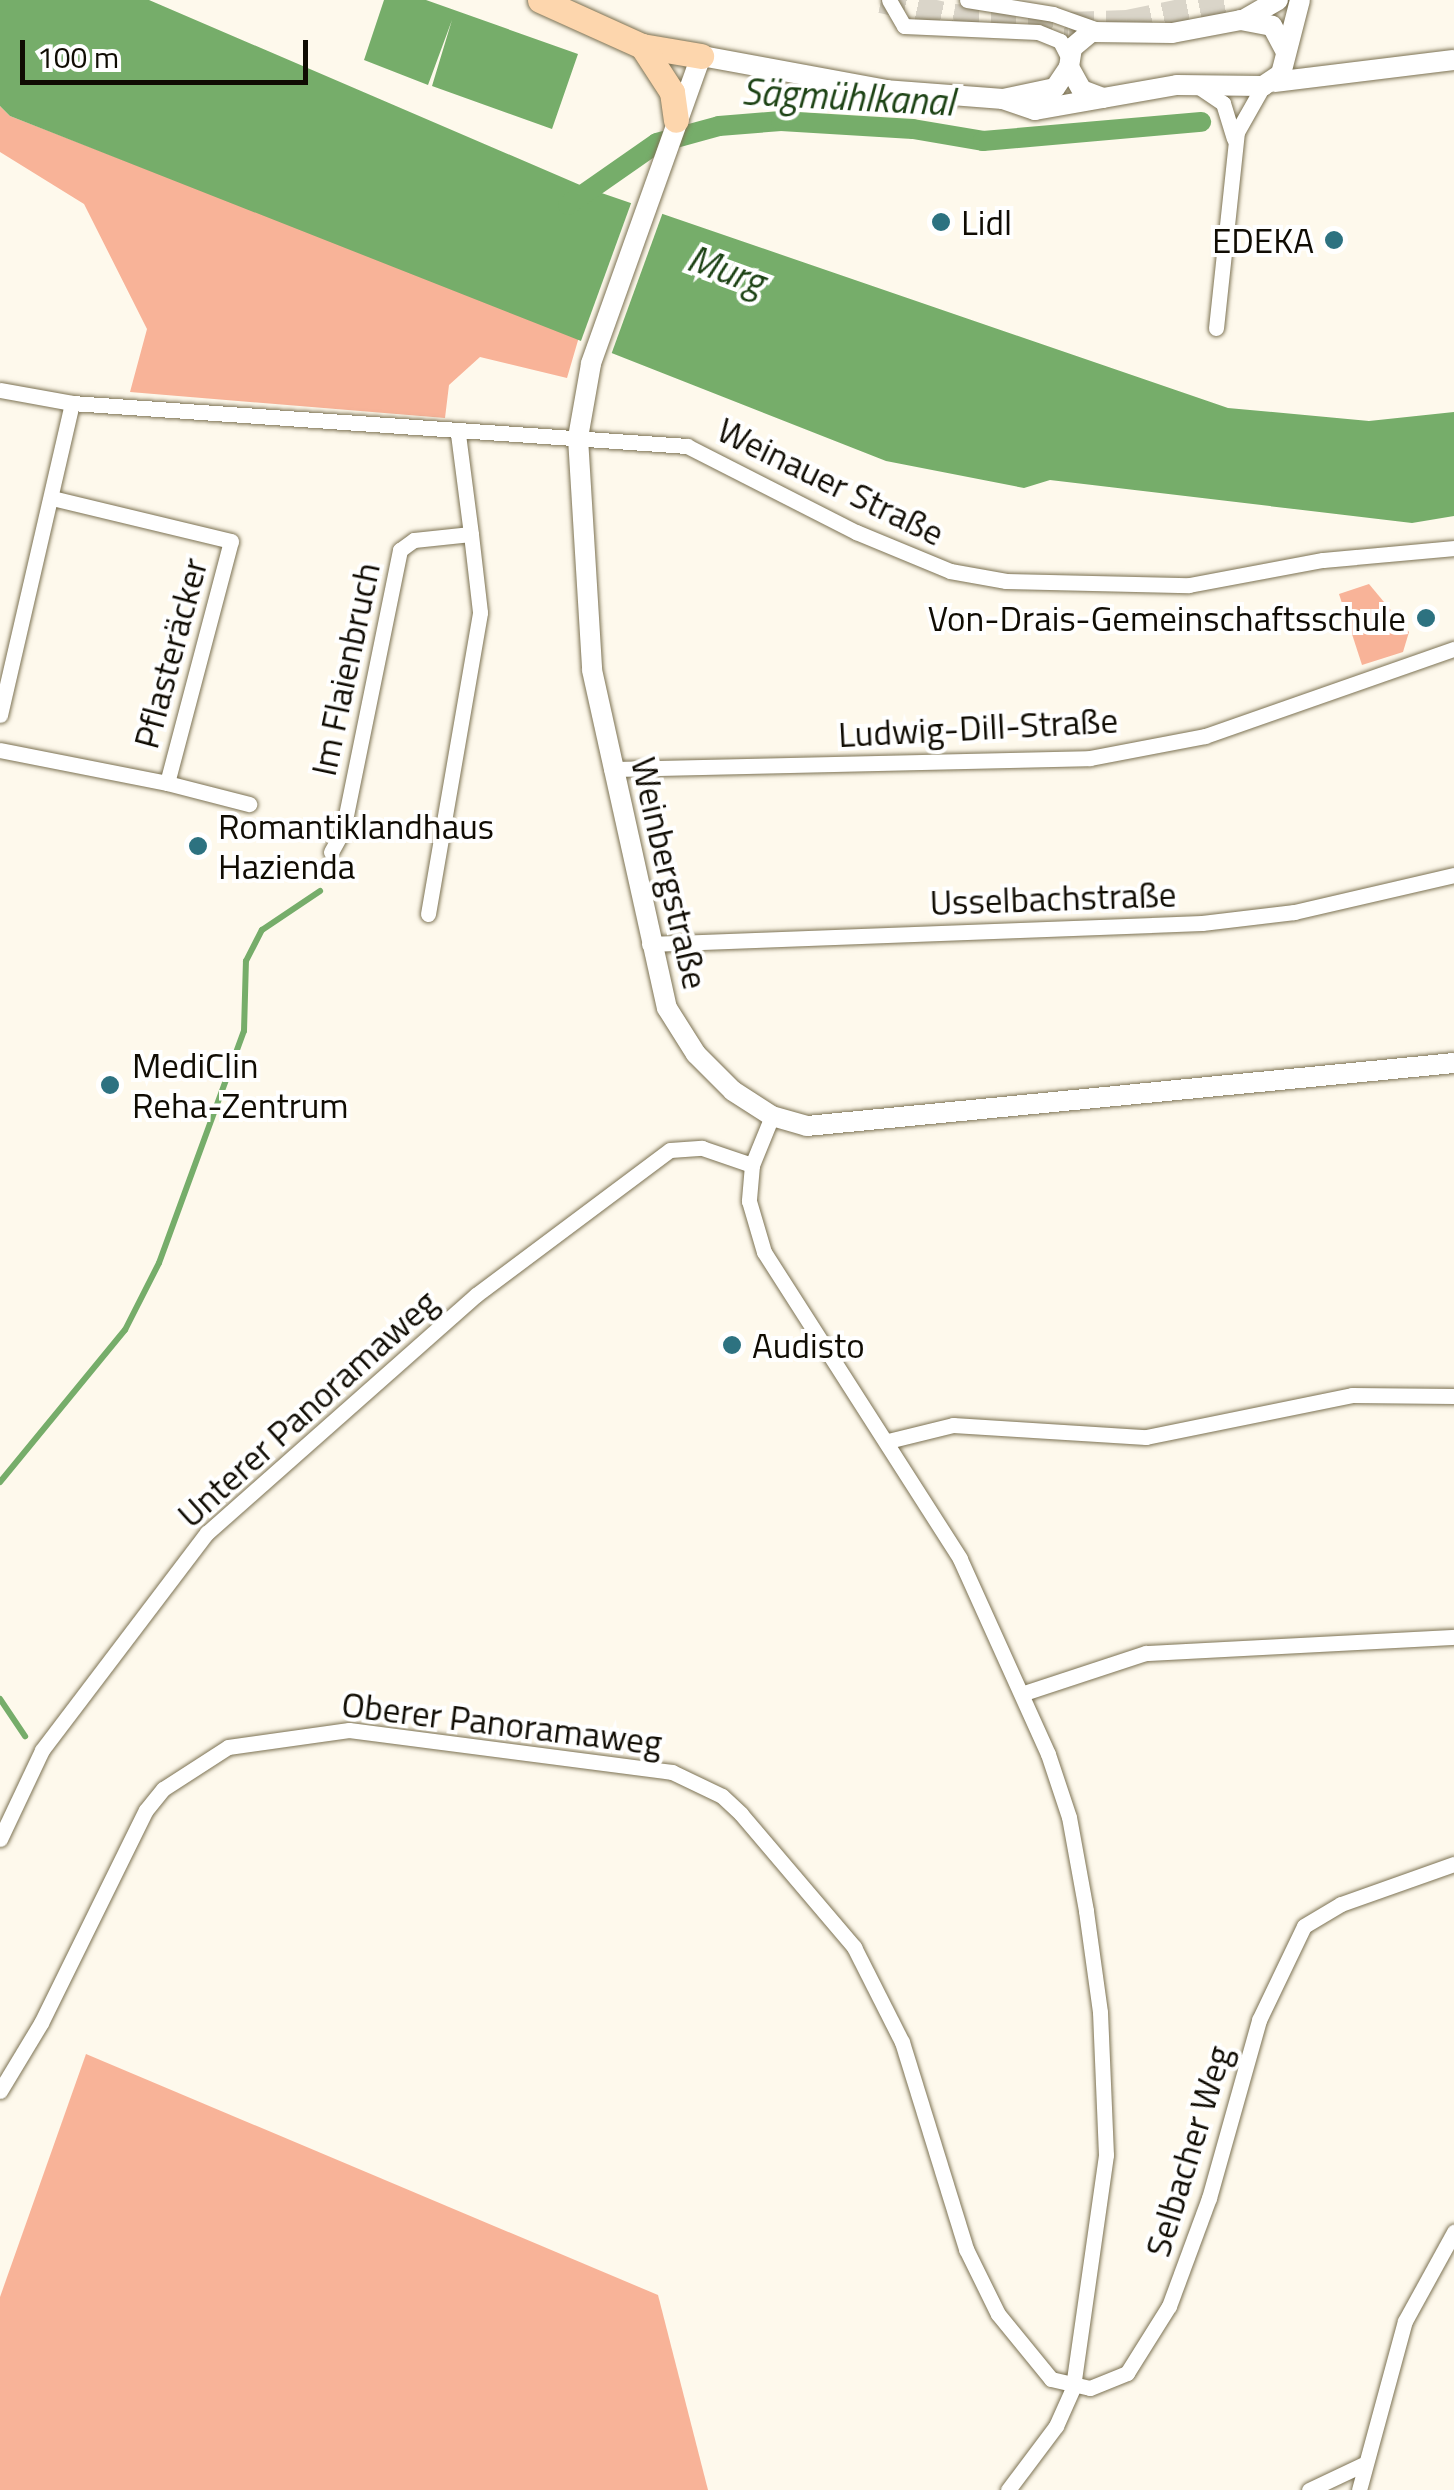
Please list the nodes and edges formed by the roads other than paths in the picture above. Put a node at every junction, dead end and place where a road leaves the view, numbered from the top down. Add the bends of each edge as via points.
1 (540, 0) edge
2 (574, 0) edge
3 (888, 0) edge
4 (967, 0) edge
5 (1278, 0) edge
6 (1300, 0) edge
7 (1240, 20) junction
8 (1100, 30) junction
9 (642, 46) junction
10 (672, 49) junction
11 (1286, 52) junction
12 (701, 56) junction
13 (1454, 60) edge
14 (1069, 63) junction
15 (1187, 84) junction
16 (1268, 84) junction
17 (1103, 98) junction
18 (1003, 99) junction
19 (676, 120) junction
20 (1234, 152) junction
21 (1216, 328) dead end
22 (0, 390) edge
23 (72, 403) junction
24 (458, 434) junction
25 (578, 438) junction
26 (52, 498) junction
27 (470, 534) junction
28 (1454, 548) edge
29 (1452, 649) edge
30 (0, 714) edge
31 (0, 750) edge
32 (612, 770) junction
33 (167, 783) junction
34 (249, 804) dead end
35 (331, 852) dead end
36 (1454, 875) edge
37 (428, 914) dead end
38 (649, 944) junction
39 (1454, 1063) edge
40 (772, 1116) junction
41 (752, 1166) junction
42 (1454, 1396) edge
43 (888, 1440) junction
44 (1454, 1637) edge
45 (1024, 1692) junction
46 (0, 1839) edge
47 (1454, 1864) edge
48 (0, 2091) edge
49 (1454, 2232) edge
50 (1073, 2388) junction
51 (1362, 2465) junction
52 (1008, 2490) edge
53 (1309, 2490) edge
54 (1359, 2490) edge

1 - 9 main road
2 - 10 main road
3 - 14 street via 904,26 1030,31 1060,41
4 - 8 street via 1054,14
5 - 7 street
6 - 11 street
7 - 8 street via 1172,33
7 - 11 street via 1272,26
8 - 14 street via 1082,35
9 - 10 main road
9 - 19 main road via 672,92
10 - 12 main road
11 - 16 street
12 - 18 street via 887,90
12 - 19 street, Weinbergstraße
13 - 16 street
14 - 17 street via 1082,90
14 - 18 street via 1055,88
15 - 16 street
15 - 17 street
15 - 20 street via 1223,102
16 - 20 street via 1244,116
17 - 18 street via 1045,111
19 - 25 street, Weinbergstraße via 591,364
20 - 21 street
22 - 23 street, Weinauer Straße
23 - 24 street, Weinauer Straße
23 - 26 street
24 - 25 street, Weinauer Straße
24 - 27 street
25 - 28 street, Weinauer Straße via 687,446 856,532 950,571 1006,580 1190,585 1323,560
25 - 32 street, Weinbergstraße via 583,593
26 - 30 street
26 - 33 street, Pflasteräcker via 231,541
27 - 35 street, Im Flaienbruch via 414,540 400,550 343,830
27 - 37 street via 480,612
29 - 32 street, Ludwig-Dill-Straße via 1205,736 1090,758
31 - 33 street, Pflasteräcker
32 - 38 street, Weinbergstraße
33 - 34 street, Pflasteräcker
36 - 38 street, Usselbachstraße via 1294,912 1202,923
38 - 40 street, Weinbergstraße via 667,1008 696,1054 733,1091
39 - 40 street, Weinbergstraße via 838,1127
40 - 41 street
41 - 43 street via 749,1201 764,1252
41 - 46 street, Unterer Panoramaweg via 702,1148 670,1150 476,1296 207,1534 42,1750
42 - 43 street via 1352,1395 1146,1437 953,1425
43 - 45 street via 960,1559
44 - 45 street via 1146,1653
45 - 50 street via 1069,1817 1102,2045 1106,2154
47 - 50 street, Selbacher Weg via 1341,1904 1304,1926 1259,2020 1209,2198 1169,2306 1126,2373 1108,2384
48 - 50 street, Oberer Panoramaweg via 42,2024 146,1810 163,1788 228,1747 350,1730 672,1772 722,1796 741,1814 854,1948 902,2042 966,2249 998,2314 1034,2366
49 - 51 street via 1405,2320
50 - 52 street via 1056,2426
51 - 53 street
51 - 54 street

